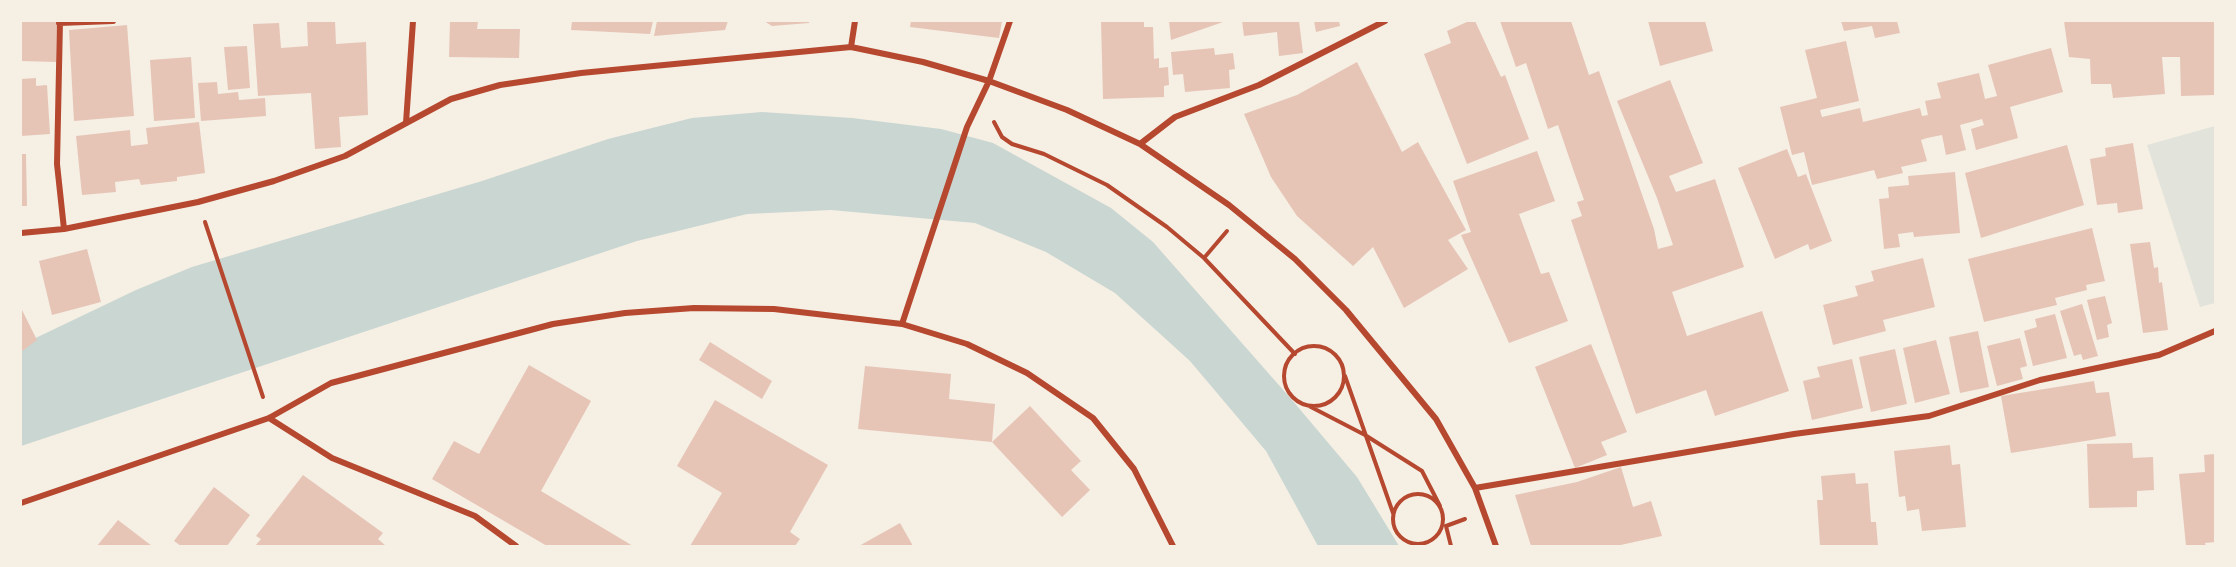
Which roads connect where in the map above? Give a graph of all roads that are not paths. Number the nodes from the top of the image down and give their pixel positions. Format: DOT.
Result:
graph roads {
  1 [pos="113,21"];
  2 [pos="413,21"];
  3 [pos="855,21"];
  4 [pos="1010,21"];
  5 [pos="1385,21"];
  6 [pos="59,22"];
  7 [pos="851,46"];
  8 [pos="989,81"];
  9 [pos="406,123"];
  10 [pos="1140,144"];
  11 [pos="64,229"];
  12 [pos="21,233"];
  13 [pos="902,324"];
  14 [pos="2215,331"];
  15 [pos="269,418"];
  16 [pos="1475,489"];
  17 [pos="21,503"];
  18 [pos="516,546"];
  19 [pos="1173,546"];
  20 [pos="1496,546"];
  1 -- 6 [label="street"];
  2 -- 9 [label="street"];
  3 -- 7 [label="street"];
  4 -- 8 [label="street"];
  5 -- 10 [label="street"];
  6 -- 11 [label="street"];
  7 -- 8 [label="street"];
  7 -- 9 [label="street"];
  8 -- 10 [label="street"];
  8 -- 13 [label="street"];
  9 -- 11 [label="street"];
  10 -- 16 [label="street"];
  11 -- 12 [label="street"];
  13 -- 15 [label="street"];
  13 -- 19 [label="street"];
  14 -- 16 [label="street"];
  15 -- 17 [label="street"];
  15 -- 18 [label="street"];
  16 -- 20 [label="street"];
}
